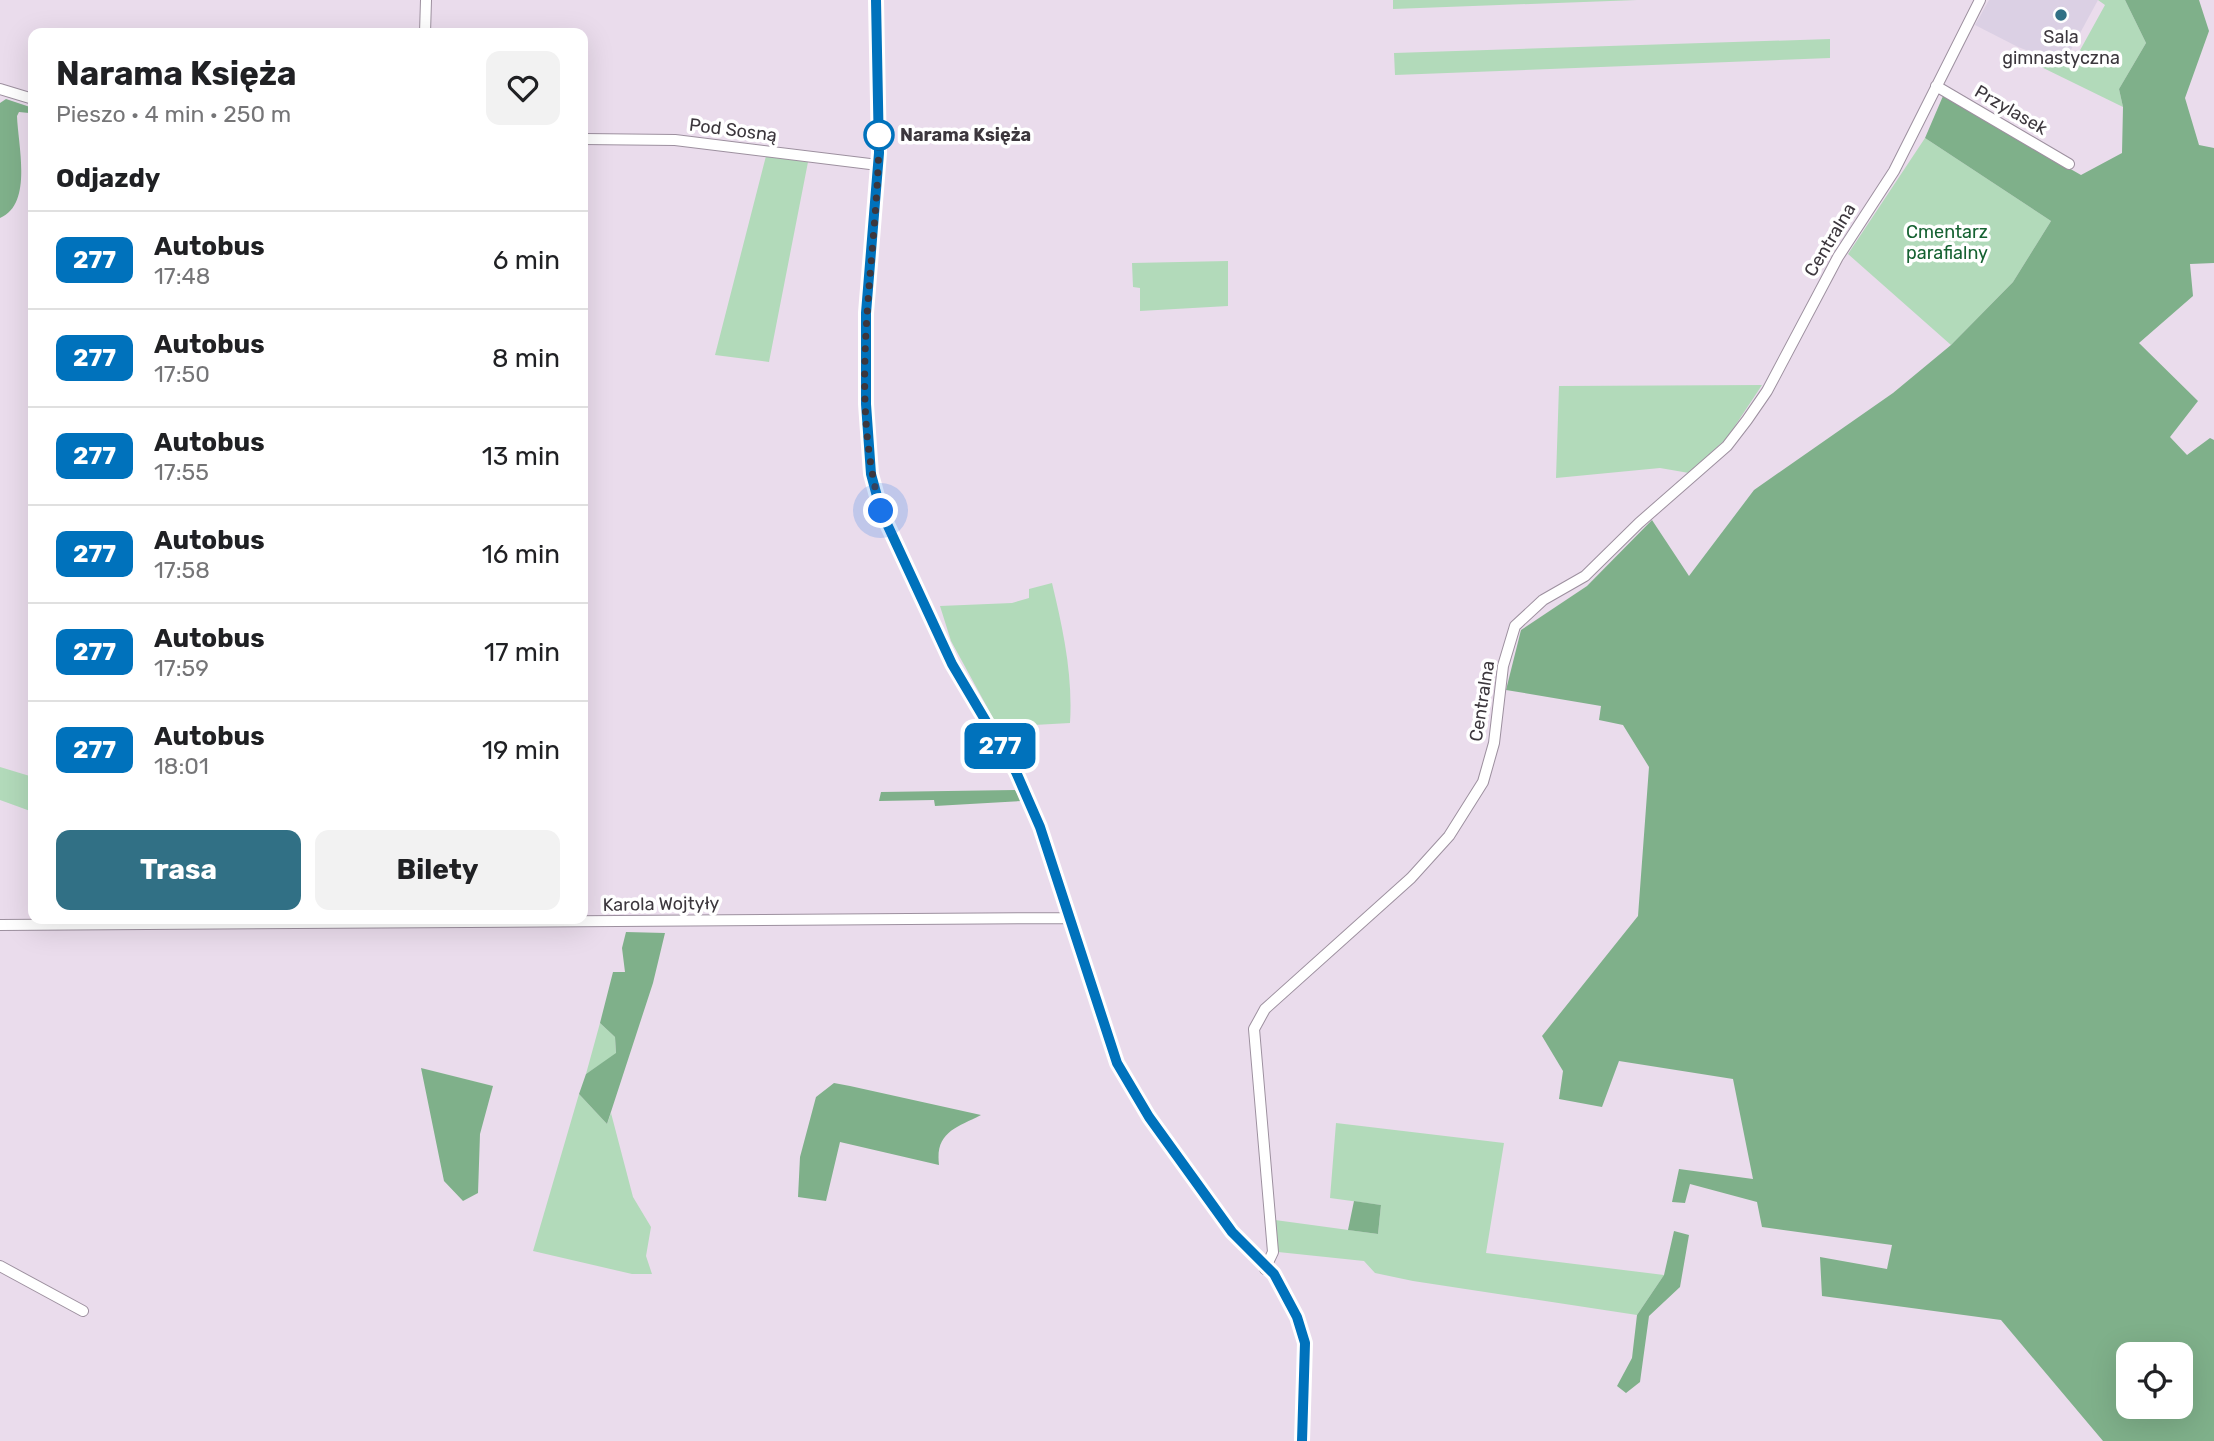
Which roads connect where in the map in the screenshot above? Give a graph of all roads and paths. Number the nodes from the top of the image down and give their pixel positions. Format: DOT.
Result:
graph roads {
  1 [pos="426,0"];
  2 [pos="876,0"];
  3 [pos="1980,0"];
  4 [pos="425,28"];
  5 [pos="1936,86"];
  6 [pos="0,89"];
  7 [pos="28,97"];
  8 [pos="588,139"];
  9 [pos="2069,164"];
  10 [pos="878,166"];
  11 [pos="1070,918"];
  12 [pos="588,921"];
  13 [pos="153,924"];
  14 [pos="0,925"];
  15 [pos="0,1266"];
  16 [pos="1265,1269"];
  17 [pos="83,1311"];
  18 [pos="1303,1441"];
  1 -- 4 [label="street"];
  2 -- 10 [label="street"];
  3 -- 5 [label="street, Centralna"];
  5 -- 9 [label="street, Przylasek"];
  5 -- 16 [label="street, Centralna"];
  6 -- 7 [label="street"];
  8 -- 10 [label="street, Pod Sosną"];
  10 -- 11 [label="street"];
  11 -- 12 [label="street, Karola Wojtyły"];
  11 -- 16 [label="street"];
  13 -- 14 [label="street, Karola Wojtyły"];
  15 -- 17 [label="street"];
  16 -- 18 [label="street"];
}
